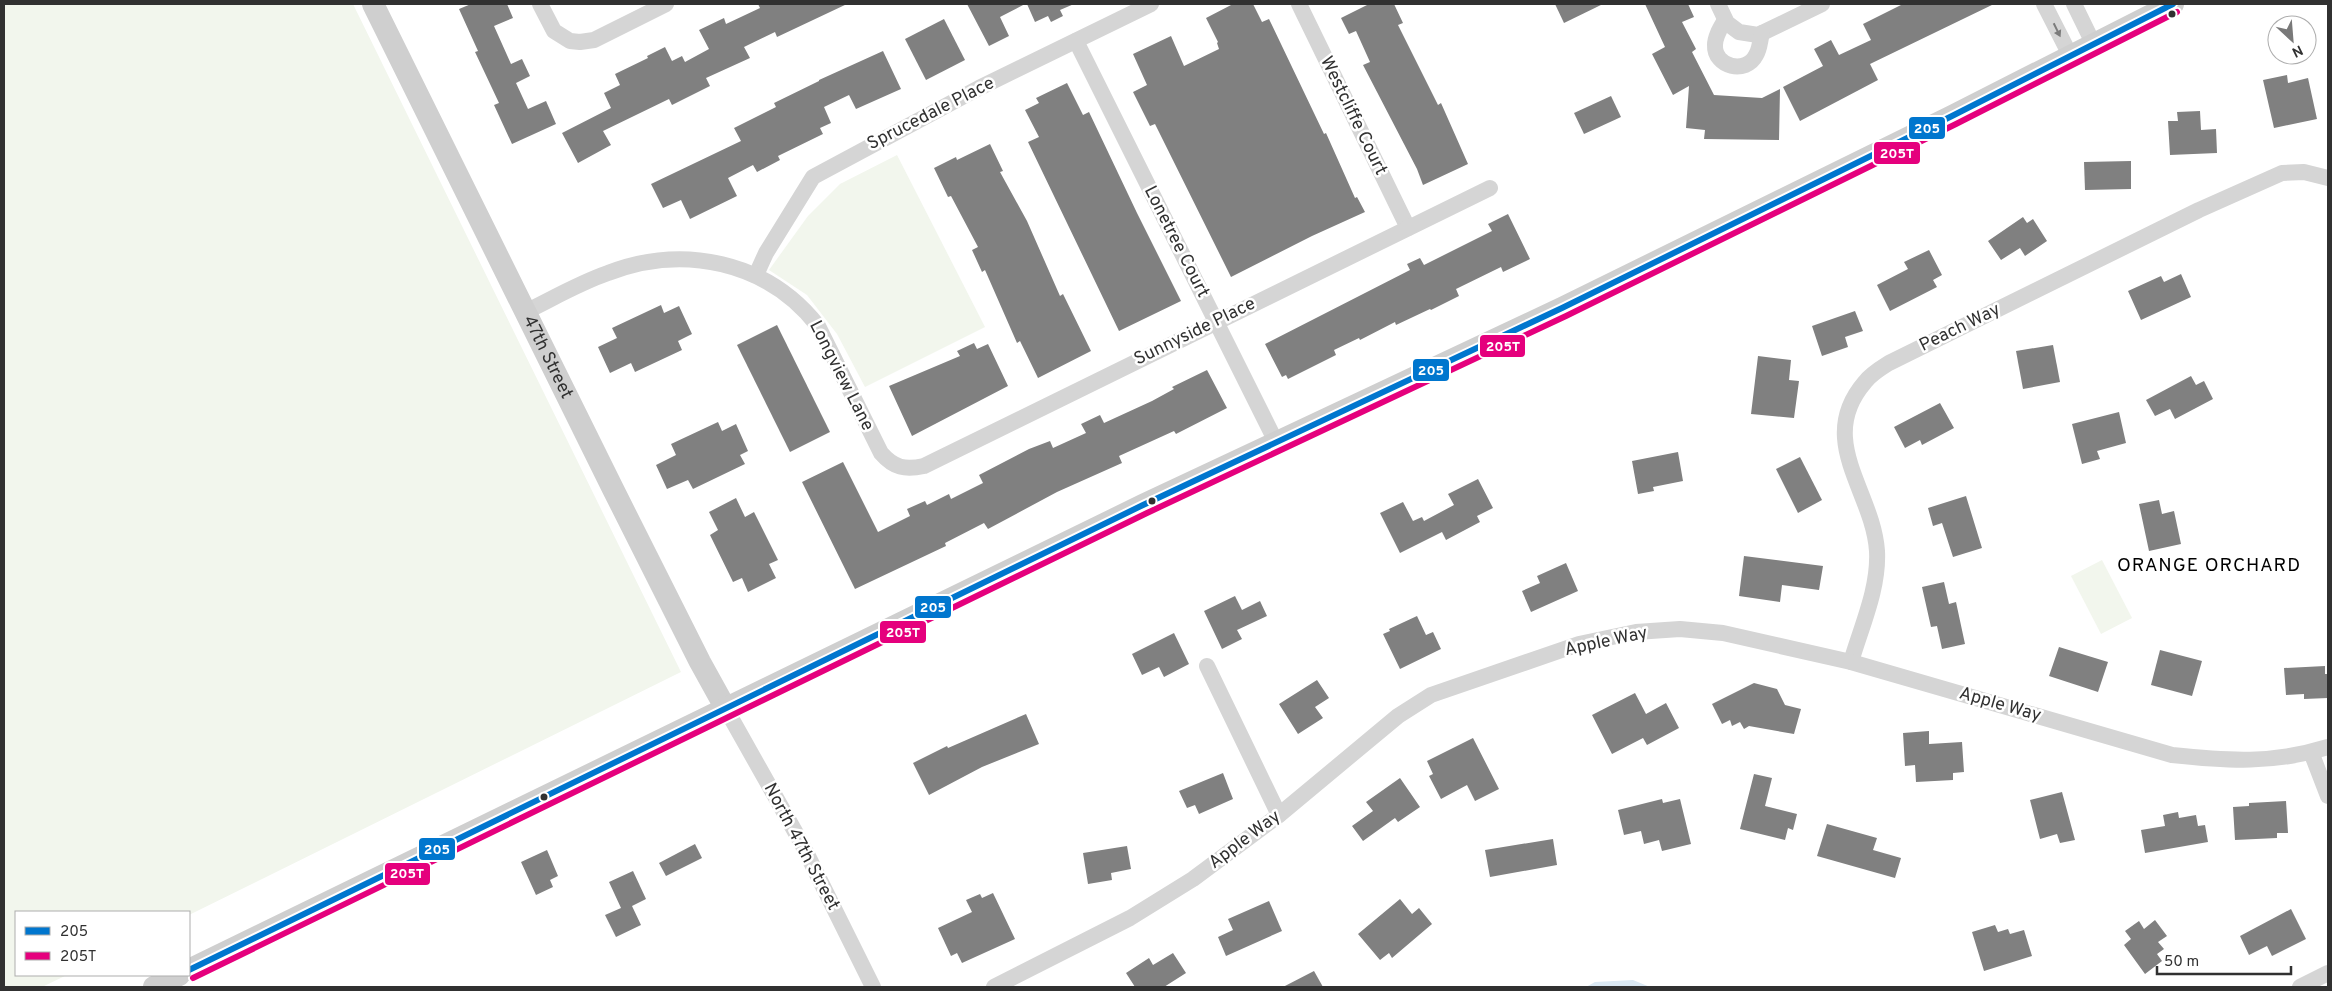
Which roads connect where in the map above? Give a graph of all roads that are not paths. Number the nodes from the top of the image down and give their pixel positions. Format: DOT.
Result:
graph roads {
  1 [pos="373,4"];
  2 [pos="540,4"];
  3 [pos="666,4"];
  4 [pos="1151,4"];
  5 [pos="1299,4"];
  6 [pos="1718,4"];
  7 [pos="1822,4"];
  8 [pos="2044,4"];
  9 [pos="2074,4"];
  10 [pos="2173,4"];
  11 [pos="1725,20"];
  12 [pos="1760,34"];
  13 [pos="1076,41"];
  14 [pos="2093,43"];
  15 [pos="2070,55"];
  16 [pos="2328,178"];
  17 [pos="1490,188"];
  18 [pos="1408,228"];
  19 [pos="756,275"];
  20 [pos="525,312"];
  21 [pos="1216,321"];
  22 [pos="1276,442"];
  23 [pos="898,468"];
  24 [pos="1851,662"];
  25 [pos="1208,666"];
  26 [pos="726,709"];
  27 [pos="2328,746"];
  28 [pos="2311,752"];
  29 [pos="2328,796"];
  30 [pos="1279,815"];
  31 [pos="190,970"];
  32 [pos="2328,973"];
  33 [pos="177,976"];
  34 [pos="154,987"];
  35 [pos="873,987"];
  36 [pos="994,987"];
  37 [pos="2300,987"];
  1 -- 20 [label="street, 47th Street"];
  2 -- 3 [label="street"];
  4 -- 13 [label="street, Sprucedale Place"];
  5 -- 18 [label="street, Westcliffe Court"];
  6 -- 11 [label="street"];
  7 -- 12 [label="street"];
  8 -- 15 [label="street, one-way"];
  9 -- 14 [label="street"];
  10 -- 14 [label="street"];
  11 -- 12 [label="street"];
  11 -- 12 [label="street"];
  13 -- 19 [label="street, Sprucedale Place"];
  13 -- 21 [label="street, Lonetree Court"];
  14 -- 15 [label="street"];
  15 -- 22 [label="street"];
  16 -- 24 [label="street, Peach Way"];
  17 -- 18 [label="street, Sunnyside Place"];
  18 -- 21 [label="street, Sunnyside Place"];
  19 -- 20 [label="street, Longview Lane"];
  19 -- 23 [label="street, Longview Lane"];
  20 -- 26 [label="street, 47th Street"];
  21 -- 22 [label="street, Lonetree Court"];
  21 -- 23 [label="street, Sunnyside Place"];
  22 -- 26 [label="street"];
  24 -- 28 [label="street, Apple Way"];
  24 -- 30 [label="street, Apple Way"];
  25 -- 30 [label="street"];
  26 -- 31 [label="street"];
  26 -- 35 [label="street, North 47th Street"];
  27 -- 28 [label="street, Apple Way"];
  28 -- 29 [label="street"];
  30 -- 36 [label="street, Apple Way"];
  32 -- 37 [label="street"];
  33 -- 34 [label="street"];
}
